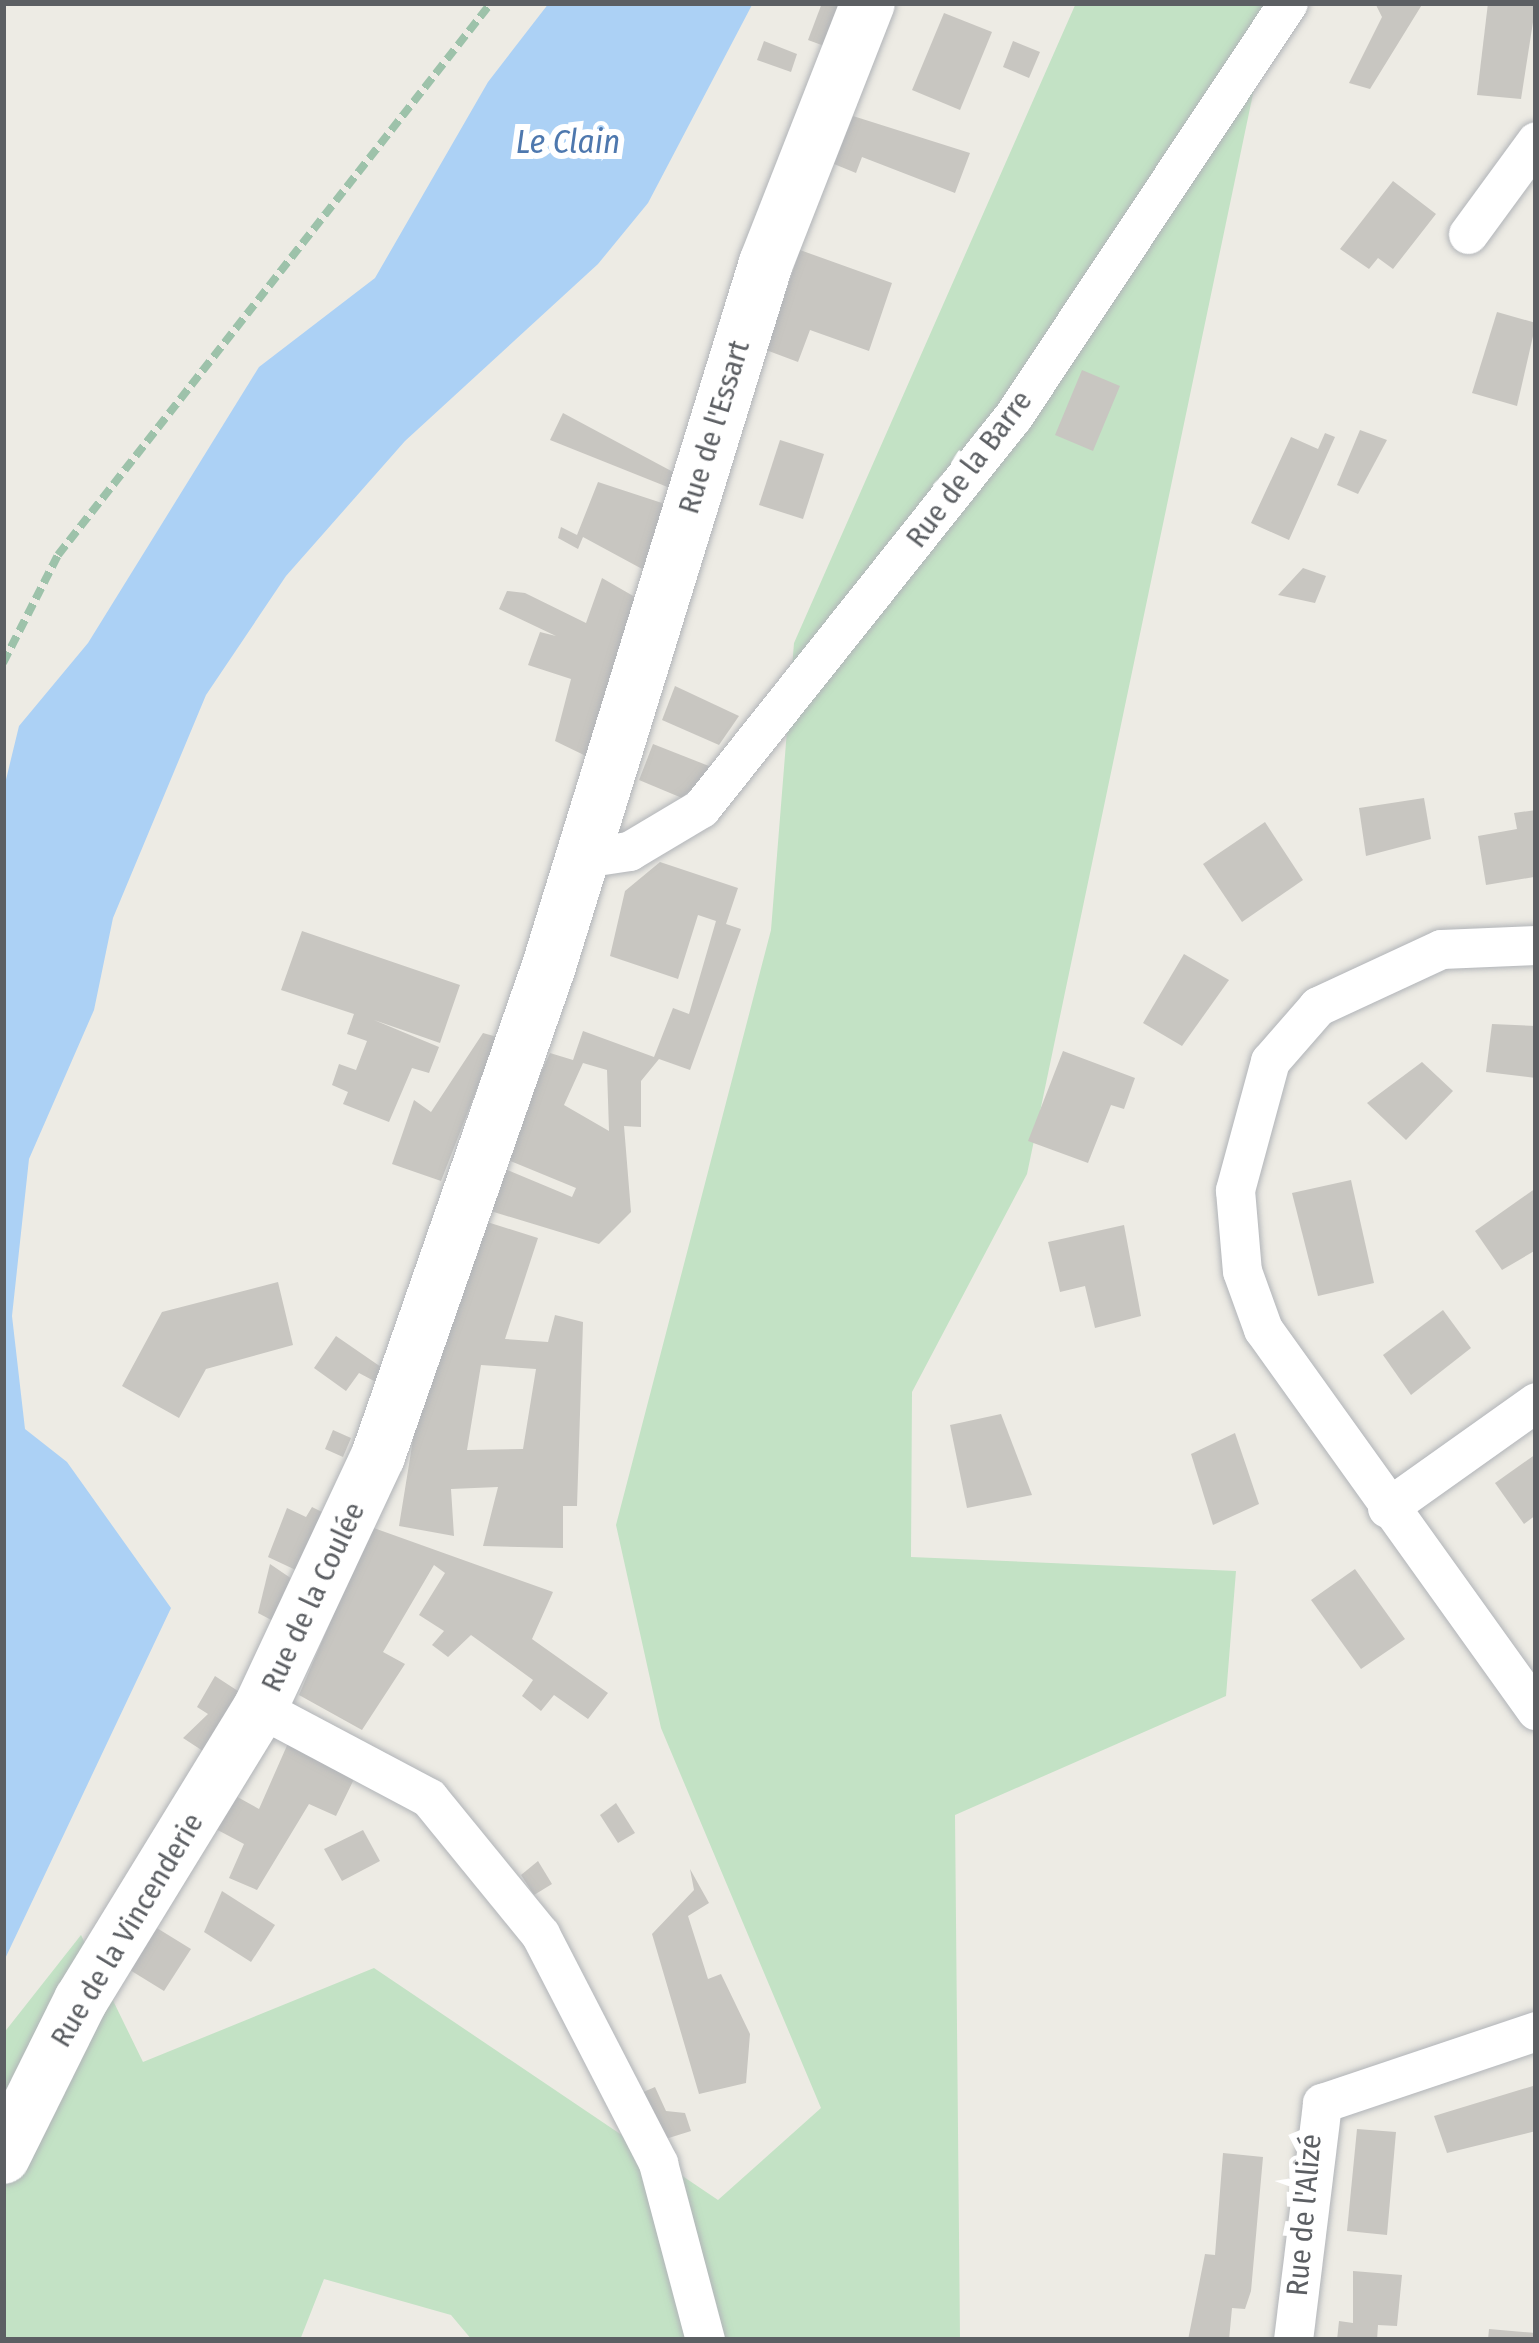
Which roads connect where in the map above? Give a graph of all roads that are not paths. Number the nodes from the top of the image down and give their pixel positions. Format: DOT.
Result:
graph roads {
  1 [pos="868,3"];
  2 [pos="1288,3"];
  3 [pos="1536,141"];
  4 [pos="1468,234"];
  5 [pos="583,859"];
  6 [pos="1536,945"];
  7 [pos="1536,1402"];
  8 [pos="1388,1508"];
  9 [pos="260,1708"];
  10 [pos="1536,1710"];
  11 [pos="1536,2031"];
  12 [pos="3,2157"];
  13 [pos="705,2340"];
  14 [pos="1293,2340"];
  1 -- 5 [label="main road, Rue de l'Essart"];
  2 -- 5 [label="street, Rue de la Barre"];
  3 -- 4 [label="street"];
  5 -- 9 [label="main road, Rue de la Coulée"];
  6 -- 8 [label="street"];
  7 -- 8 [label="street"];
  8 -- 10 [label="street"];
  9 -- 12 [label="main road, Rue de la Vincenderie"];
  9 -- 13 [label="street, Rue de la Coulée"];
  11 -- 14 [label="street, Rue de l'Alizé"];
}
